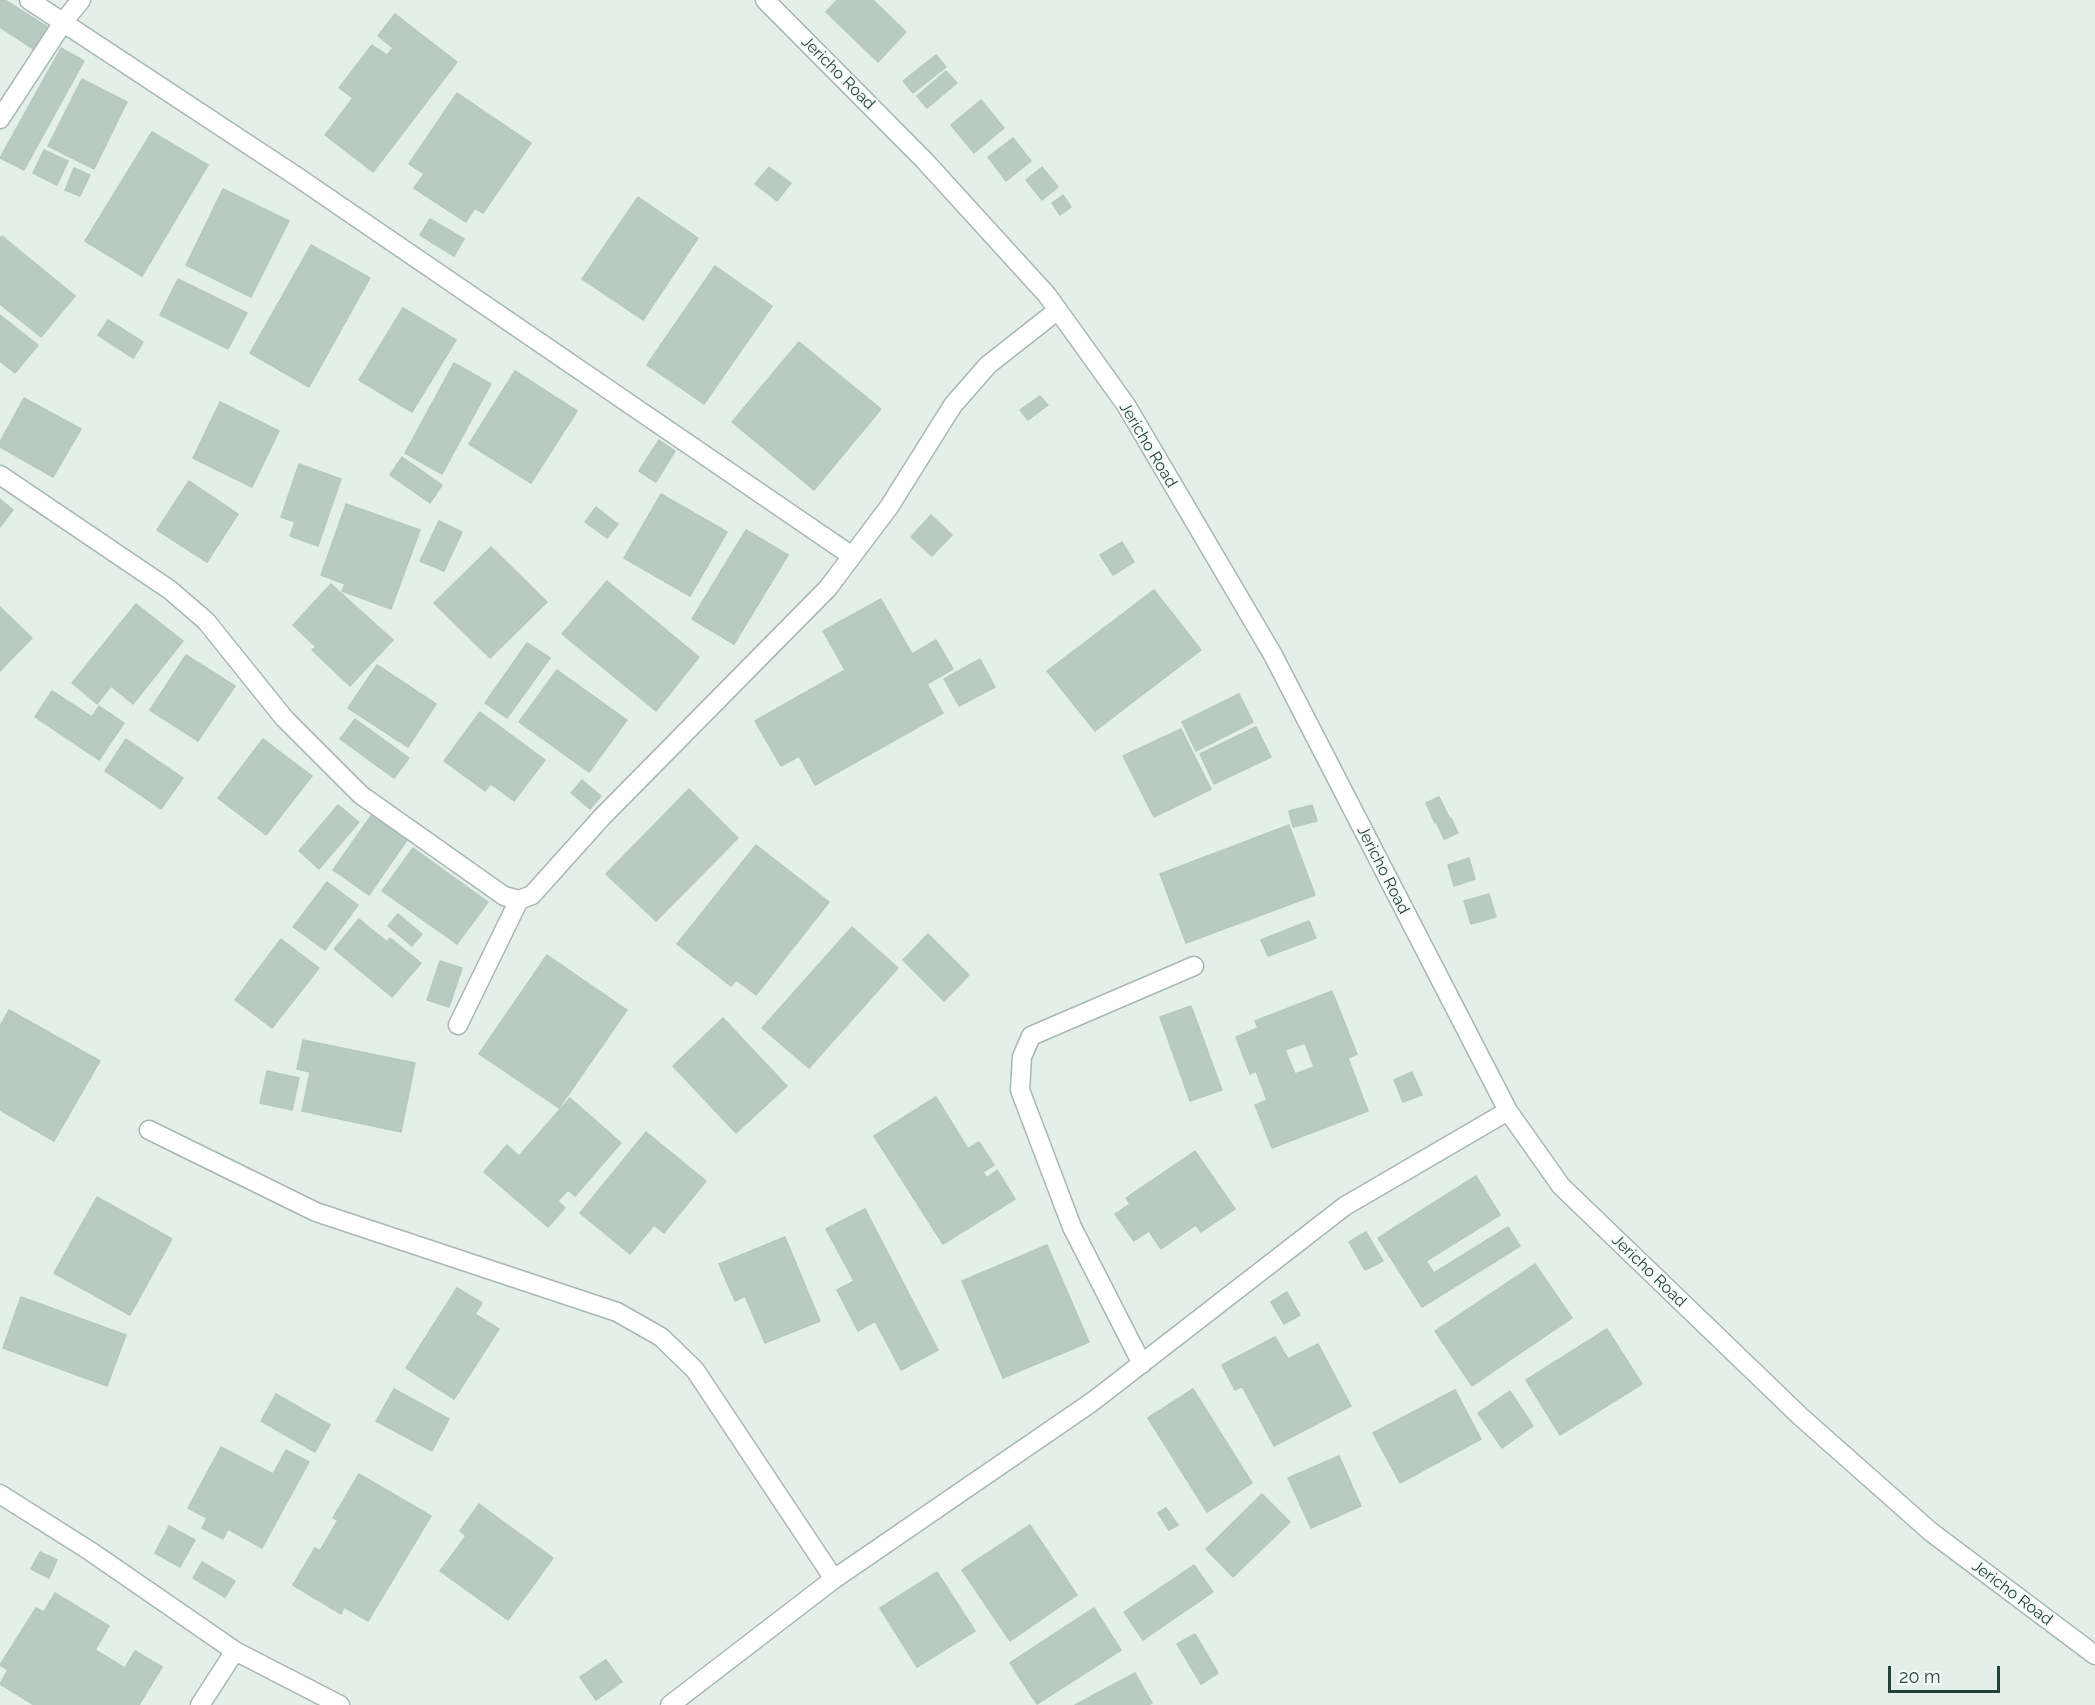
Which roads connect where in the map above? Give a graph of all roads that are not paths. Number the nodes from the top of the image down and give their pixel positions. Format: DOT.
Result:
graph roads {
  1 [pos="29,0"];
  2 [pos="81,0"];
  3 [pos="765,0"];
  4 [pos="64,21"];
  5 [pos="0,120"];
  6 [pos="1058,310"];
  7 [pos="0,475"];
  8 [pos="852,556"];
  9 [pos="519,900"];
  10 [pos="1194,966"];
  11 [pos="458,1025"];
  12 [pos="1508,1111"];
  13 [pos="149,1130"];
  14 [pos="1142,1364"];
  15 [pos="0,1494"];
  16 [pos="834,1579"];
  17 [pos="235,1651"];
  18 [pos="2095,1655"];
  19 [pos="200,1705"];
  20 [pos="340,1705"];
  21 [pos="670,1705"];
  1 -- 4 [label="street"];
  2 -- 4 [label="street"];
  3 -- 6 [label="street, Jericho Road"];
  4 -- 5 [label="street"];
  4 -- 8 [label="street"];
  6 -- 8 [label="street"];
  6 -- 12 [label="street, Jericho Road"];
  7 -- 9 [label="street"];
  8 -- 9 [label="street"];
  9 -- 11 [label="street"];
  10 -- 14 [label="street"];
  12 -- 14 [label="street"];
  12 -- 18 [label="street, Jericho Road"];
  13 -- 16 [label="street"];
  14 -- 16 [label="street"];
  15 -- 17 [label="street"];
  16 -- 21 [label="street"];
  17 -- 19 [label="street"];
  17 -- 20 [label="street"];
}
